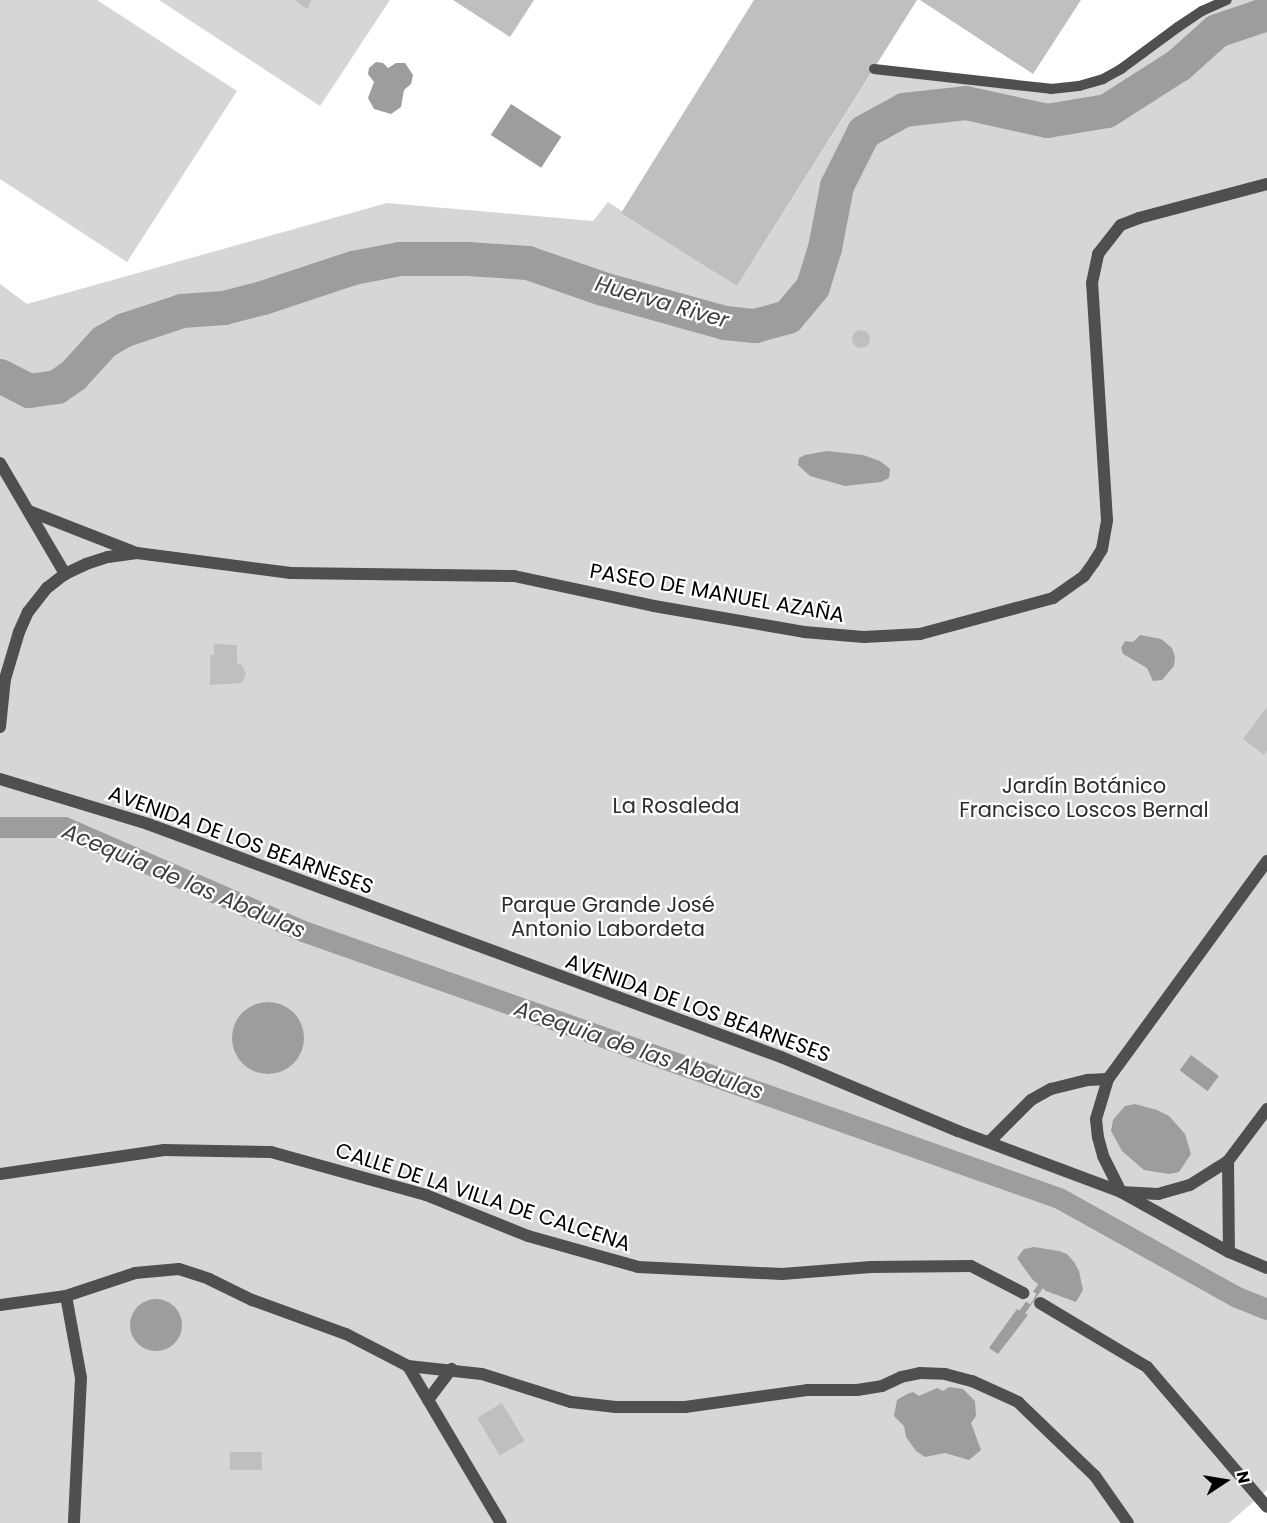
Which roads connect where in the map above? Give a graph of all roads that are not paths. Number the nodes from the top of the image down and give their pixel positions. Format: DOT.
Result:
graph roads {
  1 [pos="1227,0"];
  2 [pos="874,69"];
  3 [pos="1267,184"];
  4 [pos="0,463"];
  5 [pos="29,511"];
  6 [pos="137,554"];
  7 [pos="65,574"];
  8 [pos="0,727"];
  9 [pos="0,779"];
  10 [pos="1267,861"];
  11 [pos="1108,1079"];
  12 [pos="1267,1109"];
  13 [pos="990,1142"];
  14 [pos="1228,1161"];
  15 [pos="0,1174"];
  16 [pos="1121,1192"];
  17 [pos="1229,1252"];
  18 [pos="1267,1268"];
  19 [pos="1023,1293"];
  20 [pos="66,1296"];
  21 [pos="1040,1303"];
  22 [pos="0,1305"];
  23 [pos="408,1366"];
  24 [pos="451,1369"];
  25 [pos="428,1400"];
  26 [pos="1267,1507"];
  27 [pos="74,1523"];
  28 [pos="501,1523"];
  29 [pos="1128,1523"];
  1 -- 2 [label="lane"];
  3 -- 6 [label="street, PASEO DE MANUEL AZAÑA"];
  4 -- 5 [label="street"];
  5 -- 6 [label="street"];
  5 -- 7 [label="street"];
  6 -- 7 [label="street, PASEO DE MANUEL AZAÑA"];
  7 -- 8 [label="street, PASEO DE MANUEL AZAÑA"];
  9 -- 13 [label="street, AVENIDA DE LOS BEARNESES"];
  10 -- 11 [label="street"];
  11 -- 13 [label="street"];
  11 -- 16 [label="street"];
  12 -- 14 [label="street"];
  13 -- 16 [label="street, AVENIDA DE LOS BEARNESES"];
  14 -- 16 [label="street"];
  14 -- 17 [label="street"];
  15 -- 19 [label="street, CALLE DE LA VILLA DE CALCENA"];
  16 -- 17 [label="street, AVENIDA DE LOS BEARNESES"];
  17 -- 18 [label="street, AVENIDA DE LOS BEARNESES"];
  20 -- 22 [label="street"];
  20 -- 23 [label="street"];
  20 -- 27 [label="street"];
  21 -- 26 [label="street"];
  23 -- 24 [label="street"];
  23 -- 25 [label="street"];
  24 -- 25 [label="street"];
  24 -- 29 [label="street"];
  25 -- 28 [label="street"];
}
